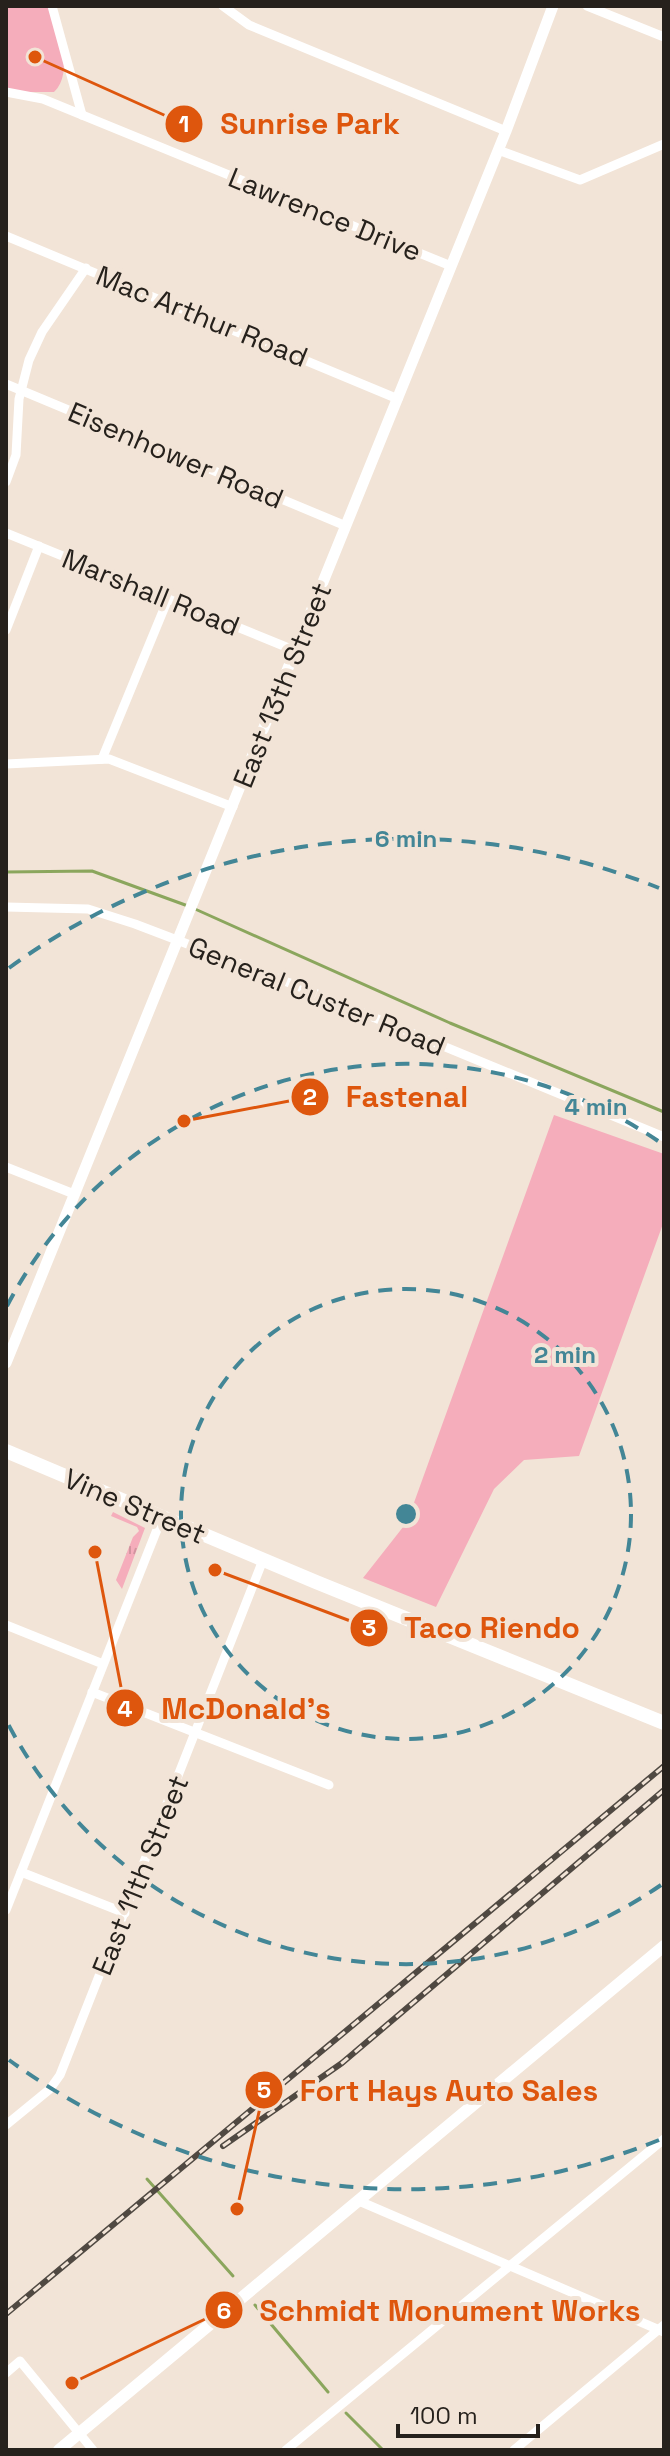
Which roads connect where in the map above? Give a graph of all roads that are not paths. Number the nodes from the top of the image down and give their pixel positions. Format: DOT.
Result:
graph roads {
  1 [pos="52,6"];
  2 [pos="223,6"];
  3 [pos="553,6"];
  4 [pos="587,6"];
  5 [pos="664,37"];
  6 [pos="6,92"];
  7 [pos="82,115"];
  8 [pos="506,131"];
  9 [pos="664,144"];
  10 [pos="498,150"];
  11 [pos="6,236"];
  12 [pos="451,266"];
  13 [pos="86,268"];
  14 [pos="6,384"];
  15 [pos="20,390"];
  16 [pos="398,399"];
  17 [pos="6,482"];
  18 [pos="346,526"];
  19 [pos="6,533"];
  20 [pos="39,546"];
  21 [pos="168,599"];
  22 [pos="6,630"];
  23 [pos="296,651"];
  24 [pos="102,759"];
  25 [pos="6,764"];
  26 [pos="233,807"];
  27 [pos="6,907"];
  28 [pos="177,940"];
  29 [pos="664,1137"];
  30 [pos="6,1167"];
  31 [pos="74,1194"];
  32 [pos="6,1363"];
  33 [pos="6,1451"];
  34 [pos="162,1517"];
  35 [pos="263,1560"];
  36 [pos="6,1625"];
  37 [pos="103,1664"];
  38 [pos="92,1692"];
  39 [pos="664,1723"];
  40 [pos="196,1733"];
  41 [pos="329,1785"];
  42 [pos="21,1872"];
  43 [pos="6,1910"];
  44 [pos="125,1913"];
  45 [pos="664,1946"];
  46 [pos="6,2125"];
  47 [pos="664,2139"];
  48 [pos="359,2201"];
  49 [pos="508,2266"];
  50 [pos="662,2329"];
  51 [pos="6,2373"];
  52 [pos="79,2433"];
  53 [pos="59,2450"];
  54 [pos="93,2450"];
  55 [pos="286,2450"];
  56 [pos="514,2450"];
  1 -- 7 [label="street"];
  2 -- 8 [label="street"];
  3 -- 8 [label="street, East 13th Street"];
  4 -- 5 [label="street"];
  6 -- 7 [label="street, Lawrence Drive"];
  7 -- 12 [label="street, Lawrence Drive"];
  8 -- 10 [label="street, East 13th Street"];
  9 -- 10 [label="street"];
  10 -- 12 [label="street, East 13th Street"];
  11 -- 13 [label="street, Mac Arthur Road"];
  12 -- 16 [label="street, East 13th Street"];
  13 -- 15 [label="street"];
  13 -- 16 [label="street, Mac Arthur Road"];
  14 -- 15 [label="street, Eisenhower Road"];
  15 -- 17 [label="street"];
  15 -- 18 [label="street, Eisenhower Road"];
  16 -- 18 [label="street, East 13th Street"];
  18 -- 23 [label="street, East 13th Street"];
  19 -- 20 [label="street, Marshall Road"];
  20 -- 21 [label="street, Marshall Road"];
  20 -- 22 [label="street"];
  21 -- 23 [label="street, Marshall Road"];
  21 -- 24 [label="street"];
  23 -- 26 [label="street, East 13th Street"];
  24 -- 25 [label="street"];
  24 -- 26 [label="street"];
  26 -- 28 [label="street, East 13th Street"];
  27 -- 28 [label="street, General Custer Road"];
  28 -- 29 [label="street, General Custer Road"];
  28 -- 31 [label="street, East 13th Street"];
  30 -- 31 [label="street"];
  31 -- 32 [label="street, East 13th Street"];
  33 -- 34 [label="main road, Vine Street"];
  34 -- 35 [label="main road, Vine Street"];
  34 -- 37 [label="street"];
  35 -- 39 [label="main road, Vine Street"];
  35 -- 40 [label="street, East 11th Street"];
  36 -- 37 [label="street"];
  37 -- 38 [label="street"];
  38 -- 40 [label="street"];
  38 -- 42 [label="street"];
  40 -- 41 [label="street"];
  40 -- 44 [label="street, East 11th Street"];
  42 -- 43 [label="street"];
  42 -- 44 [label="street"];
  44 -- 46 [label="street, East 11th Street"];
  45 -- 48 [label="main road"];
  47 -- 49 [label="street"];
  48 -- 49 [label="street"];
  48 -- 52 [label="main road"];
  49 -- 50 [label="street"];
  49 -- 55 [label="street"];
  50 -- 56 [label="street"];
  51 -- 52 [label="street"];
  52 -- 53 [label="main road"];
  52 -- 54 [label="street"];
}
